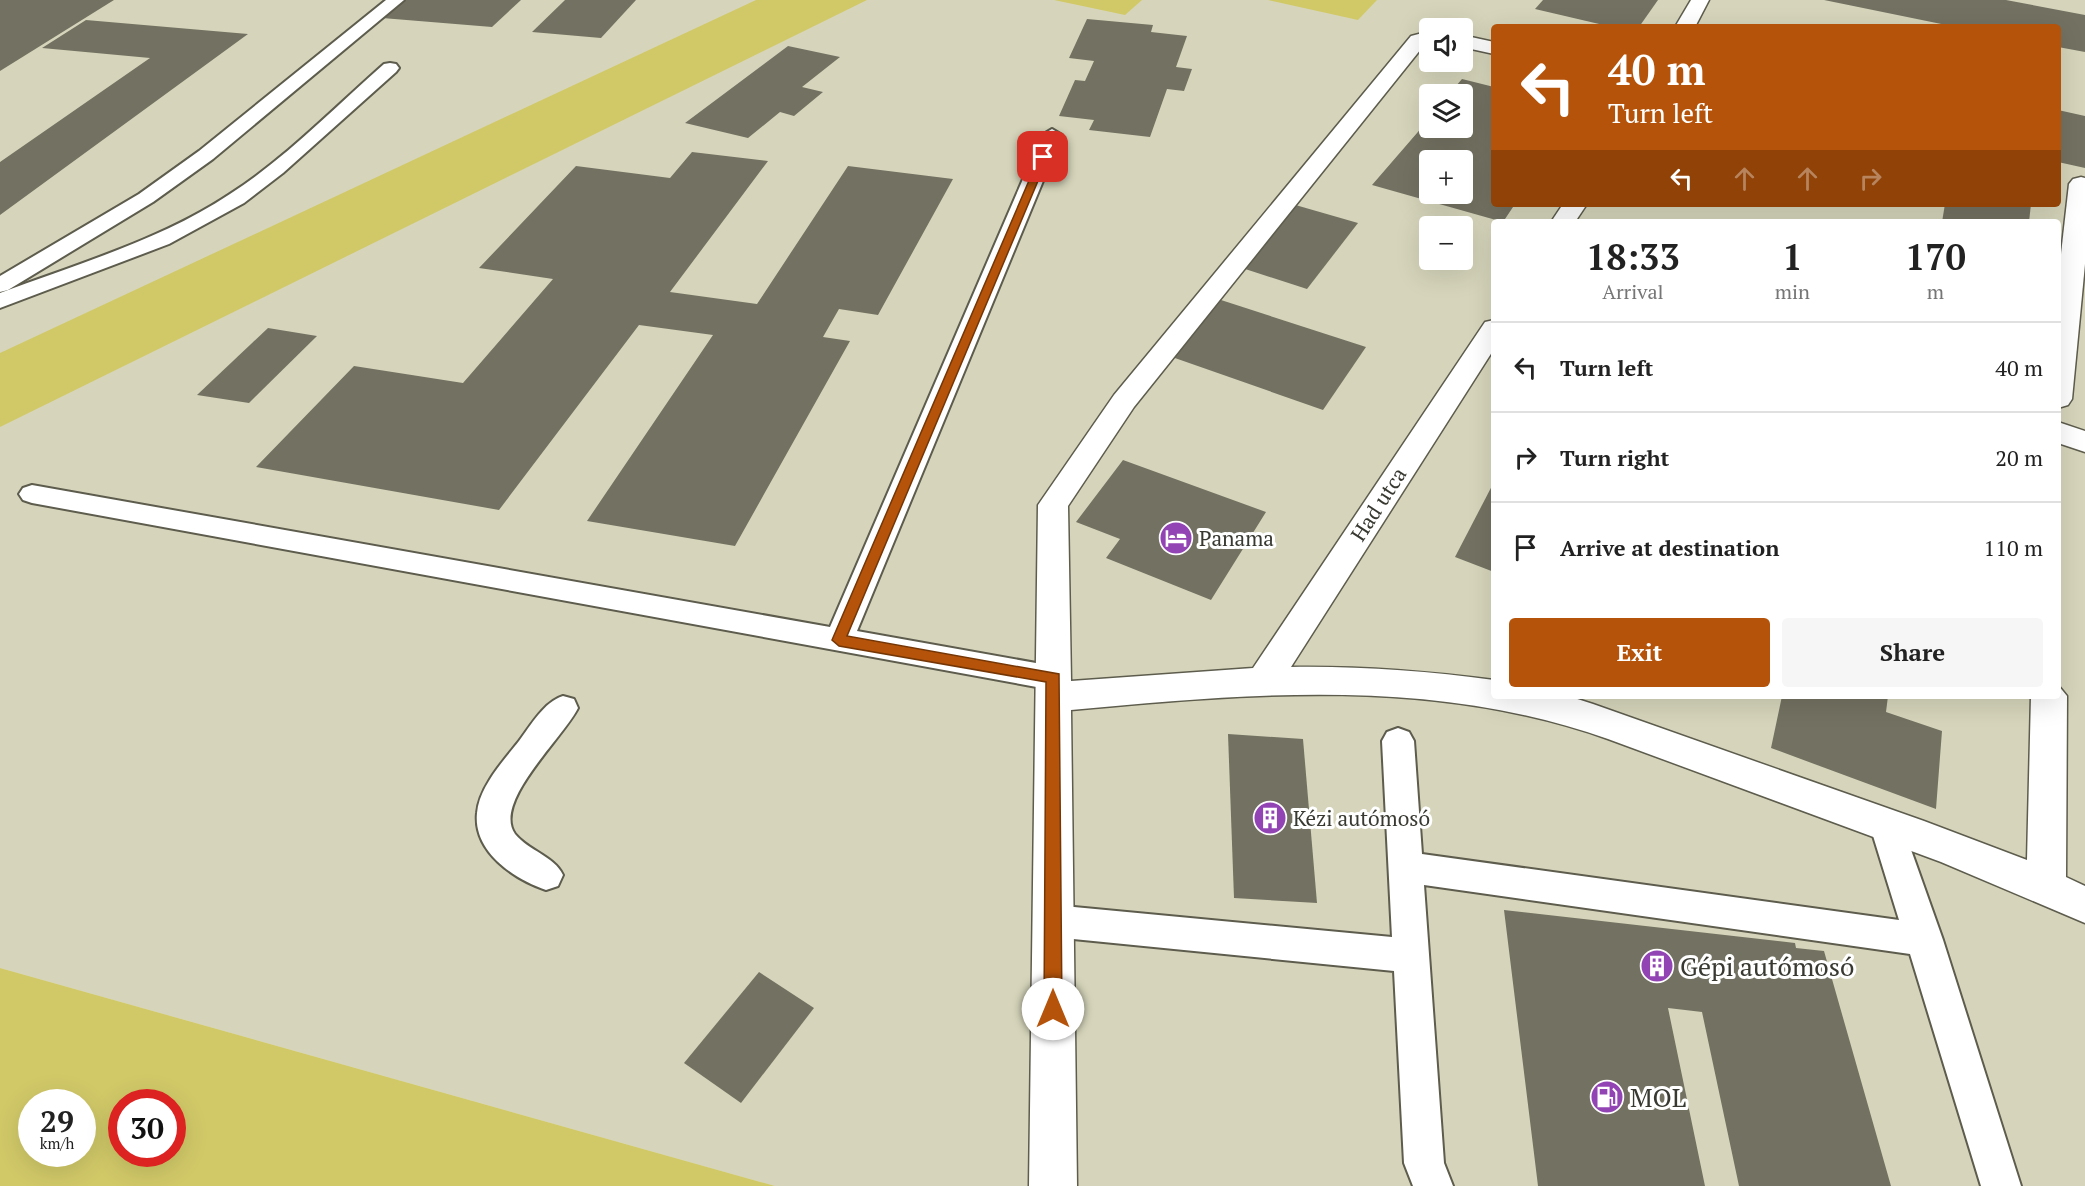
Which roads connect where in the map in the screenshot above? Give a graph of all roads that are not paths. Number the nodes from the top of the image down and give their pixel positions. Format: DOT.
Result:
graph roads {
  1 [pos="396,0"];
  2 [pos="1700,0"];
  3 [pos="1687,24"];
  4 [pos="1419,40"];
  5 [pos="1473,43"];
  6 [pos="1491,47"];
  7 [pos="390,68"];
  8 [pos="1052,135"];
  9 [pos="2075,183"];
  10 [pos="0,285"];
  11 [pos="0,301"];
  12 [pos="1491,333"];
  13 [pos="2061,361"];
  14 [pos="2061,433"];
  15 [pos="2085,442"];
  16 [pos="32,495"];
  17 [pos="839,640"];
  18 [pos="1263,681"];
  19 [pos="1053,687"];
  20 [pos="1491,694"];
  21 [pos="1519,699"];
  22 [pos="2049,699"];
  23 [pos="563,708"];
  24 [pos="1398,741"];
  25 [pos="1887,826"];
  26 [pos="1406,867"];
  27 [pos="546,875"];
  28 [pos="2046,886"];
  29 [pos="2085,905"];
  30 [pos="1053,921"];
  31 [pos="1925,940"];
  32 [pos="1410,957"];
  33 [pos="1053,1186"];
  34 [pos="1434,1186"];
  35 [pos="2001,1186"];
  1 -- 10 [label="lane"];
  2 -- 3 [label="street"];
  4 -- 19 [label="street"];
  5 -- 6 [label="street"];
  7 -- 11 [label="lane"];
  8 -- 17 [label="lane"];
  9 -- 13 [label="street"];
  12 -- 18 [label="street, Had utca"];
  14 -- 15 [label="street"];
  16 -- 17 [label="lane"];
  17 -- 19 [label="lane"];
  18 -- 19 [label="street"];
  18 -- 20 [label="street"];
  19 -- 30 [label="street"];
  21 -- 25 [label="street"];
  22 -- 28 [label="street"];
  23 -- 27 [label="lane"];
  24 -- 26 [label="lane"];
  25 -- 28 [label="street"];
  25 -- 31 [label="lane"];
  26 -- 31 [label="lane"];
  26 -- 32 [label="lane"];
  28 -- 29 [label="street"];
  30 -- 32 [label="lane"];
  30 -- 33 [label="street"];
  31 -- 35 [label="lane"];
  32 -- 34 [label="lane"];
}
